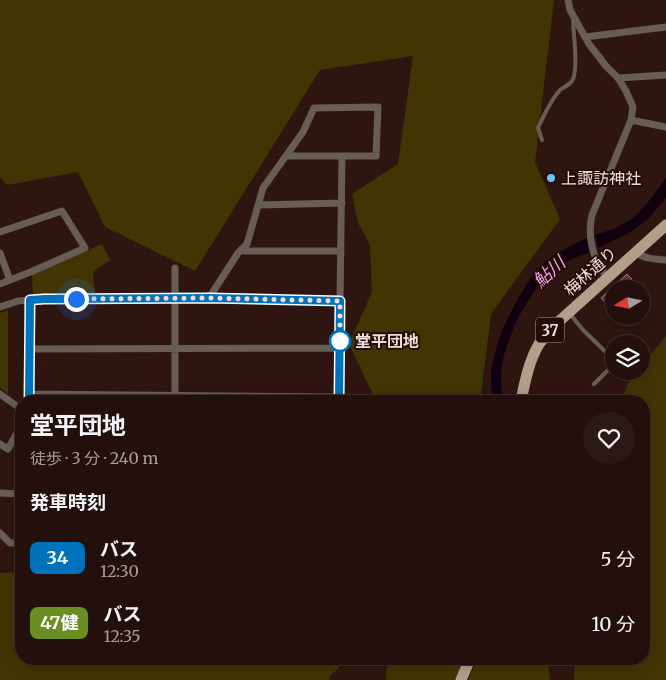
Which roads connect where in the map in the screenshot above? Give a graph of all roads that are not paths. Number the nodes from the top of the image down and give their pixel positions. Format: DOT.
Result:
graph roads {
  1 [pos="568,0"];
  2 [pos="573,16"];
  3 [pos="666,27"];
  4 [pos="585,37"];
  5 [pos="666,75"];
  6 [pos="618,78"];
  7 [pos="631,120"];
  8 [pos="666,127"];
  9 [pos="542,140"];
  10 [pos="286,156"];
  11 [pos="342,156"];
  12 [pos="259,204"];
  13 [pos="342,204"];
  14 [pos="666,225"];
  15 [pos="0,232"];
  16 [pos="240,251"];
  17 [pos="341,251"];
  18 [pos="636,252"];
  19 [pos="0,253"];
  20 [pos="666,260"];
  21 [pos="175,268"];
  22 [pos="607,277"];
  23 [pos="10,280"];
  24 [pos="0,284"];
  25 [pos="175,298"];
  26 [pos="209,298"];
  27 [pos="30,300"];
  28 [pos="340,301"];
  29 [pos="0,308"];
  30 [pos="568,312"];
  31 [pos="340,348"];
  32 [pos="30,349"];
  33 [pos="175,349"];
  34 [pos="594,384"];
  35 [pos="0,394"];
  36 [pos="29,395"];
  37 [pos="175,395"];
  38 [pos="339,395"];
  39 [pos="523,395"];
  40 [pos="15,405"];
  41 [pos="15,437"];
  42 [pos="0,444"];
  43 [pos="0,493"];
  44 [pos="15,494"];
  45 [pos="0,533"];
  46 [pos="15,543"];
  1 -- 2 [label="street"];
  2 -- 4 [label="street"];
  2 -- 9 [label="lane"];
  3 -- 4 [label="street"];
  4 -- 6 [label="street"];
  5 -- 6 [label="street"];
  6 -- 7 [label="street"];
  7 -- 8 [label="street"];
  7 -- 22 [label="street"];
  10 -- 11 [label="street"];
  10 -- 11 [label="street"];
  10 -- 12 [label="street"];
  11 -- 13 [label="street"];
  12 -- 13 [label="street"];
  12 -- 16 [label="street"];
  13 -- 17 [label="street"];
  14 -- 18 [label="main road, 梅林通り / 37"];
  15 -- 23 [label="street"];
  16 -- 17 [label="street"];
  16 -- 26 [label="street"];
  17 -- 28 [label="street"];
  18 -- 20 [label="street"];
  18 -- 22 [label="main road, 梅林通り / 37"];
  19 -- 23 [label="street"];
  21 -- 25 [label="street"];
  22 -- 30 [label="main road, 梅林通り / 37"];
  23 -- 24 [label="street"];
  25 -- 26 [label="street"];
  25 -- 27 [label="street"];
  25 -- 33 [label="street"];
  26 -- 28 [label="street"];
  27 -- 29 [label="street"];
  27 -- 32 [label="street"];
  28 -- 31 [label="street"];
  30 -- 34 [label="lane"];
  30 -- 39 [label="main road, 梅林通り / 37"];
  31 -- 33 [label="street"];
  31 -- 38 [label="street"];
  32 -- 33 [label="street"];
  32 -- 36 [label="street"];
  33 -- 37 [label="street"];
  35 -- 40 [label="street"];
  41 -- 42 [label="street"];
  43 -- 44 [label="street"];
  45 -- 46 [label="street"];
}
